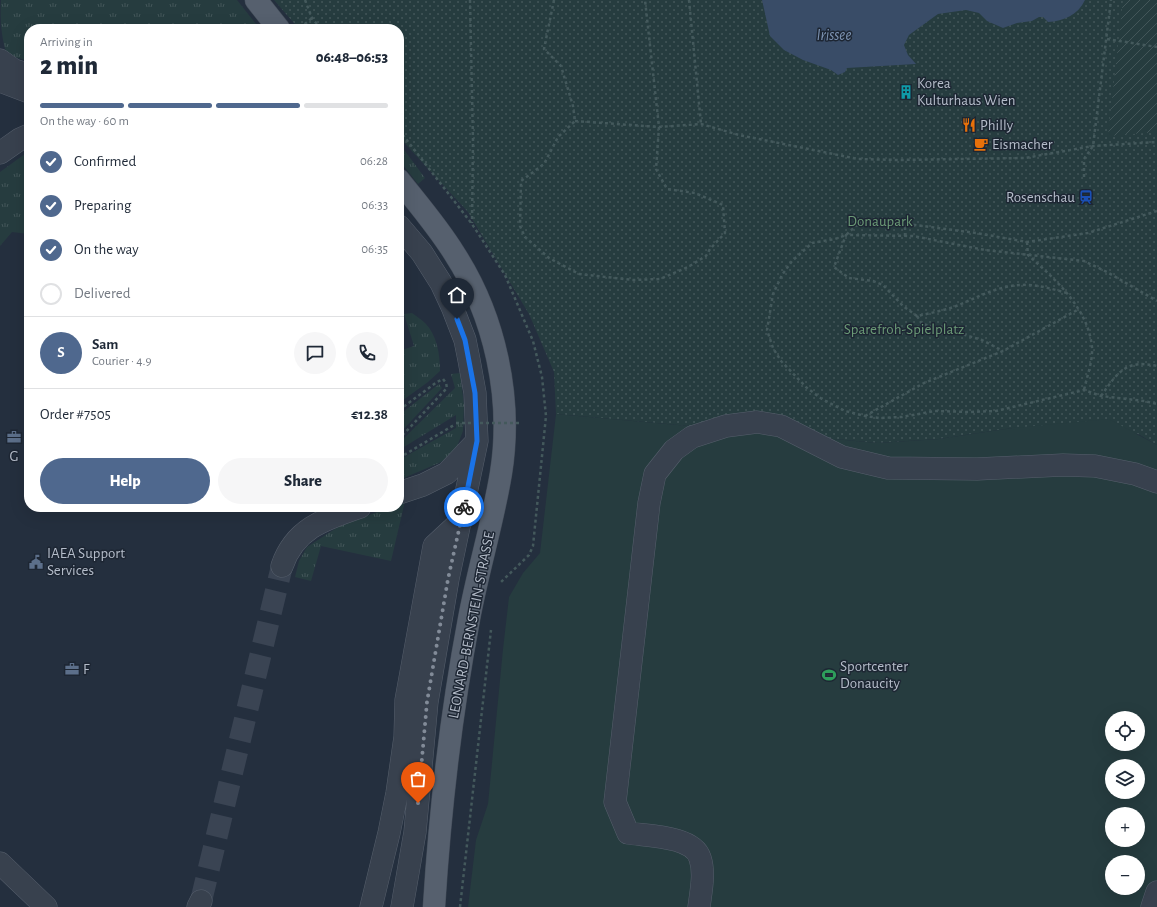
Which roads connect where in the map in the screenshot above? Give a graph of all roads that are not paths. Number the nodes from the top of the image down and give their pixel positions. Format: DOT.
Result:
graph roads {
  1 [pos="256,0"];
  2 [pos="275,24"];
  3 [pos="0,60"];
  4 [pos="24,73"];
  5 [pos="0,81"];
  6 [pos="24,90"];
  7 [pos="24,137"];
  8 [pos="0,153"];
  9 [pos="404,186"];
  10 [pos="404,232"];
  11 [pos="477,441"];
  12 [pos="1157,482"];
  13 [pos="404,491"];
  14 [pos="346,512"];
  15 [pos="461,521"];
  16 [pos="282,566"];
  17 [pos="0,863"];
  18 [pos="1157,892"];
  19 [pos="46,907"];
  20 [pos="371,907"];
  21 [pos="402,907"];
  22 [pos="434,907"];
  23 [pos="699,907"];
  24 [pos="1152,907"];
  1 -- 2 [label="main road"];
  3 -- 4 [label="lane"];
  5 -- 6 [label="lane"];
  7 -- 8 [label="lane"];
  9 -- 22 [label="main road, LEONARD-BERNSTEIN-STRASSE"];
  10 -- 11 [label="lane"];
  11 -- 13 [label="lane"];
  11 -- 15 [label="lane"];
  12 -- 23 [label="lane"];
  14 -- 16 [label="lane"];
  15 -- 20 [label="lane"];
  15 -- 21 [label="lane"];
  17 -- 19 [label="lane"];
  18 -- 24 [label="lane"];
}
